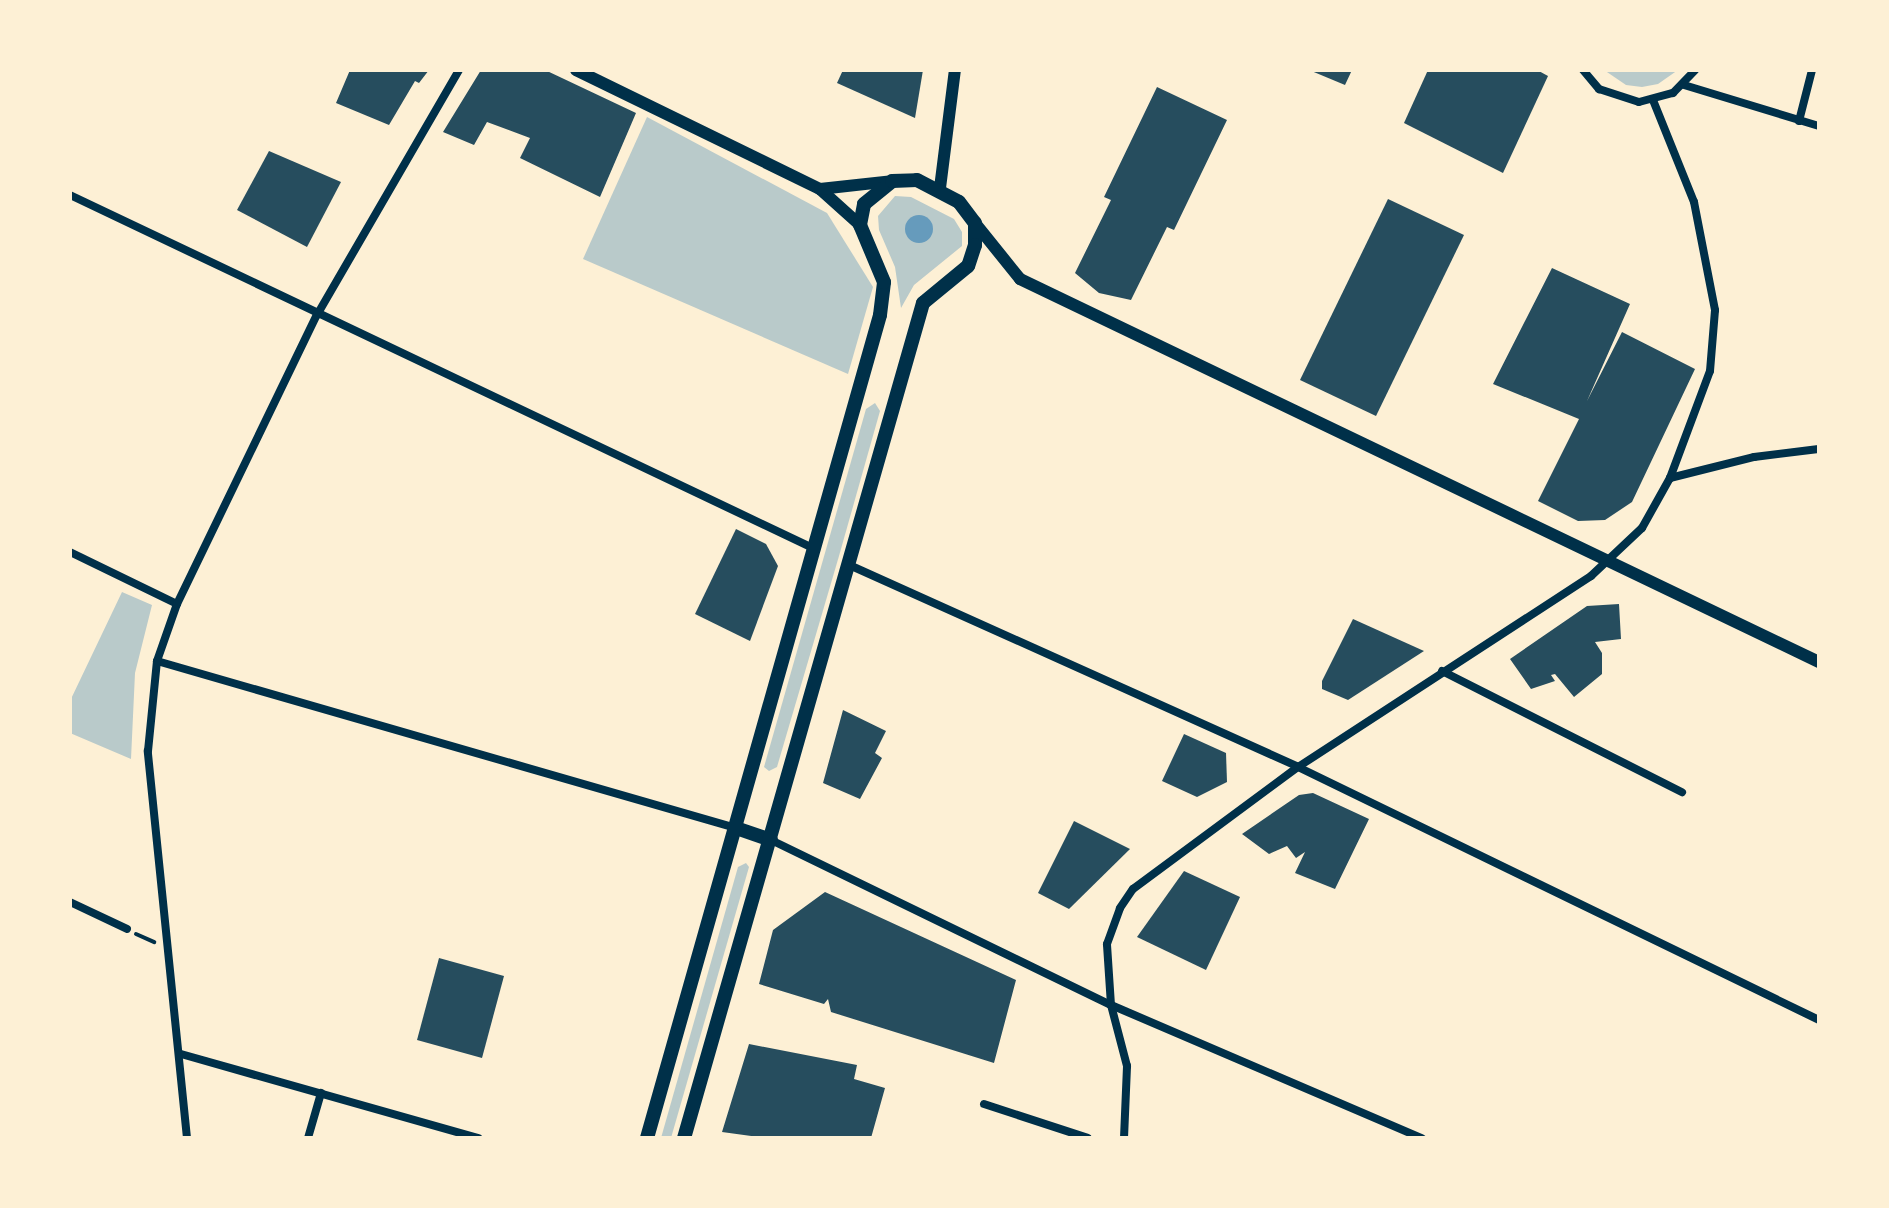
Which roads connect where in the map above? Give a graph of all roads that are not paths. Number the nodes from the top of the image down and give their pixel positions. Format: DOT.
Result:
graph roads {
  1 [pos="459,70"];
  2 [pos="576,70"];
  3 [pos="955,70"];
  4 [pos="1583,70"];
  5 [pos="1695,70"];
  6 [pos="1812,70"];
  7 [pos="1684,85"];
  8 [pos="1653,100"];
  9 [pos="1799,121"];
  10 [pos="1819,126"];
  11 [pos="892,181"];
  12 [pos="940,188"];
  13 [pos="820,189"];
  14 [pos="70,195"];
  15 [pos="975,223"];
  16 [pos="860,225"];
  17 [pos="317,315"];
  18 [pos="1819,449"];
  19 [pos="1670,478"];
  20 [pos="815,549"];
  21 [pos="70,552"];
  22 [pos="1611,560"];
  23 [pos="847,564"];
  24 [pos="177,604"];
  25 [pos="157,661"];
  26 [pos="1819,662"];
  27 [pos="1442,671"];
  28 [pos="1298,767"];
  29 [pos="1682,792"];
  30 [pos="736,828"];
  31 [pos="771,840"];
  32 [pos="70,902"];
  33 [pos="127,929"];
  34 [pos="1111,1005"];
  35 [pos="1819,1020"];
  36 [pos="181,1054"];
  37 [pos="321,1093"];
  38 [pos="984,1104"];
  39 [pos="187,1138"];
  40 [pos="308,1138"];
  41 [pos="478,1138"];
  42 [pos="647,1138"];
  43 [pos="684,1138"];
  44 [pos="1088,1138"];
  45 [pos="1124,1138"];
  46 [pos="1422,1138"];
  1 -- 17 [label="street"];
  2 -- 13 [label="main road"];
  3 -- 12 [label="main road"];
  4 -- 8 [label="street"];
  5 -- 7 [label="street"];
  6 -- 9 [label="street"];
  7 -- 8 [label="street"];
  7 -- 9 [label="street"];
  8 -- 19 [label="street"];
  9 -- 10 [label="street"];
  11 -- 12 [label="main road"];
  11 -- 13 [label="main road"];
  11 -- 16 [label="main road"];
  12 -- 15 [label="main road"];
  13 -- 16 [label="main road"];
  14 -- 17 [label="street"];
  15 -- 22 [label="main road"];
  15 -- 23 [label="main road"];
  16 -- 20 [label="main road"];
  17 -- 20 [label="street"];
  17 -- 24 [label="street"];
  18 -- 19 [label="street"];
  19 -- 22 [label="street"];
  20 -- 30 [label="main road"];
  21 -- 24 [label="street"];
  22 -- 26 [label="main road"];
  22 -- 27 [label="street"];
  23 -- 28 [label="street"];
  23 -- 31 [label="main road"];
  24 -- 25 [label="street"];
  25 -- 30 [label="street"];
  25 -- 36 [label="street"];
  27 -- 28 [label="street"];
  27 -- 29 [label="street"];
  28 -- 34 [label="street"];
  28 -- 35 [label="street"];
  30 -- 31 [label="main road"];
  30 -- 42 [label="main road"];
  31 -- 34 [label="street"];
  31 -- 43 [label="main road"];
  32 -- 33 [label="street"];
  34 -- 45 [label="street"];
  34 -- 46 [label="street"];
  36 -- 37 [label="street"];
  36 -- 39 [label="street"];
  37 -- 40 [label="street"];
  37 -- 41 [label="street"];
  38 -- 44 [label="street"];
}
